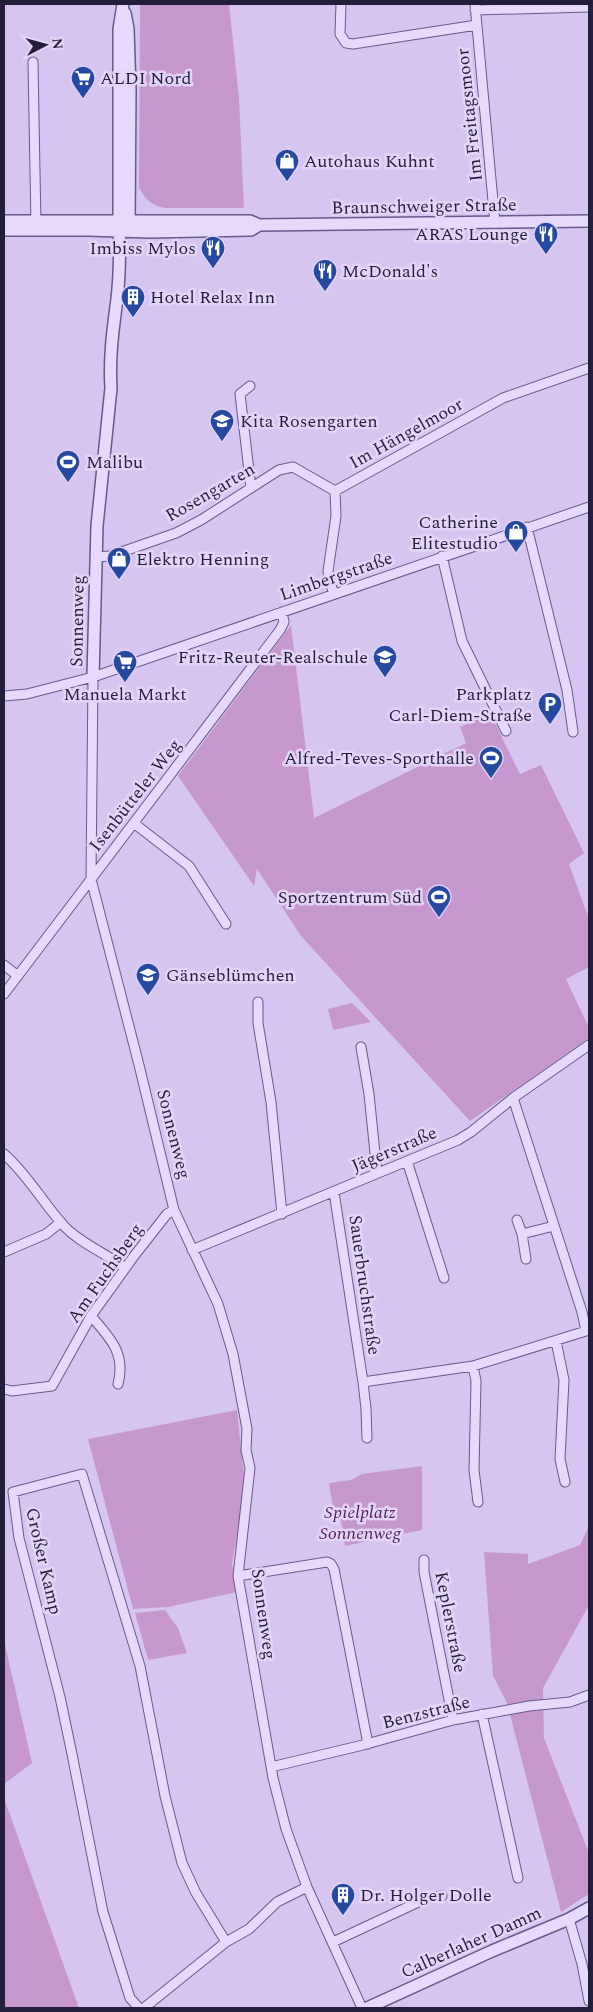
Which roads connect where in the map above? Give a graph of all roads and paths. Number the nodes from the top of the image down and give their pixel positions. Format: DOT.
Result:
graph roads {
  1 [pos="123,4"];
  2 [pos="341,4"];
  3 [pos="475,7"];
  4 [pos="589,7"];
  5 [pos="477,25"];
  6 [pos="33,62"];
  7 [pos="4,221"];
  8 [pos="589,222"];
  9 [pos="495,223"];
  10 [pos="36,225"];
  11 [pos="123,229"];
  12 [pos="4,230"];
  13 [pos="589,368"];
  14 [pos="250,386"];
  15 [pos="252,488"];
  16 [pos="335,491"];
  17 [pos="589,507"];
  18 [pos="528,527"];
  19 [pos="442,556"];
  20 [pos="96,557"];
  21 [pos="334,594"];
  22 [pos="282,612"];
  23 [pos="93,677"];
  24 [pos="4,696"];
  25 [pos="506,731"];
  26 [pos="573,732"];
  27 [pos="135,824"];
  28 [pos="91,879"];
  29 [pos="226,924"];
  30 [pos="4,965"];
  31 [pos="18,976"];
  32 [pos="4,994"];
  33 [pos="258,1002"];
  34 [pos="589,1045"];
  35 [pos="361,1047"];
  36 [pos="513,1098"];
  37 [pos="4,1154"];
  38 [pos="407,1161"];
  39 [pos="377,1172"];
  40 [pos="334,1192"];
  41 [pos="174,1210"];
  42 [pos="282,1214"];
  43 [pos="517,1220"];
  44 [pos="61,1222"];
  45 [pos="554,1226"];
  46 [pos="522,1234"];
  47 [pos="192,1250"];
  48 [pos="4,1252"];
  49 [pos="526,1259"];
  50 [pos="125,1268"];
  51 [pos="444,1278"];
  52 [pos="91,1316"];
  53 [pos="556,1340"];
  54 [pos="473,1366"];
  55 [pos="362,1382"];
  56 [pos="118,1384"];
  57 [pos="4,1390"];
  58 [pos="367,1438"];
  59 [pos="565,1482"];
  60 [pos="478,1502"];
  61 [pos="424,1560"];
  62 [pos="238,1576"];
  63 [pos="589,1695"];
  64 [pos="482,1714"];
  65 [pos="453,1720"];
  66 [pos="368,1744"];
  67 [pos="271,1767"];
  68 [pos="518,1878"];
  69 [pos="307,1887"];
  70 [pos="442,1896"];
  71 [pos="589,1908"];
  72 [pos="569,1919"];
  73 [pos="226,1942"];
  74 [pos="333,1942"];
  75 [pos="586,1962"];
  76 [pos="589,2000"];
  77 [pos="139,2008"];
  78 [pos="144,2008"];
  79 [pos="362,2008"];
  80 [pos="367,2008"];
  1 -- 11 [label="street, Sonnenweg"];
  2 -- 5 [label="street"];
  3 -- 4 [label="street"];
  3 -- 5 [label="street, Im Freitagsmoor"];
  5 -- 9 [label="street, Im Freitagsmoor"];
  6 -- 10 [label="street"];
  7 -- 10 [label="street, Braunschweiger Straße"];
  8 -- 9 [label="street, Braunschweiger Straße"];
  9 -- 11 [label="street, Braunschweiger Straße"];
  10 -- 11 [label="street, Braunschweiger Straße"];
  10 -- 12 [label="street, Braunschweiger Straße"];
  11 -- 20 [label="street, Sonnenweg"];
  13 -- 16 [label="street, Im Hängelmoor"];
  14 -- 15 [label="street"];
  15 -- 16 [label="street, Rosengarten"];
  15 -- 20 [label="street, Rosengarten"];
  16 -- 21 [label="street"];
  17 -- 18 [label="street, Limbergstraße"];
  18 -- 19 [label="street, Limbergstraße"];
  18 -- 26 [label="street"];
  19 -- 21 [label="street, Limbergstraße"];
  19 -- 25 [label="street"];
  20 -- 23 [label="street, Sonnenweg"];
  21 -- 22 [label="street, Limbergstraße"];
  22 -- 23 [label="street, Limbergstraße"];
  22 -- 27 [label="street, Isenbütteler Weg"];
  23 -- 24 [label="street, Limbergstraße"];
  23 -- 28 [label="street, Sonnenweg"];
  27 -- 28 [label="street, Isenbütteler Weg"];
  27 -- 29 [label="street"];
  28 -- 31 [label="street, Isenbütteler Weg"];
  28 -- 41 [label="street, Sonnenweg"];
  30 -- 31 [label="street"];
  31 -- 32 [label="street, Isenbütteler Weg"];
  33 -- 42 [label="street"];
  34 -- 36 [label="street, Jägerstraße"];
  35 -- 39 [label="street"];
  36 -- 38 [label="street, Jägerstraße"];
  36 -- 45 [label="street, Sauerbruchstraße"];
  37 -- 44 [label="street"];
  38 -- 39 [label="street, Jägerstraße"];
  38 -- 51 [label="street"];
  39 -- 40 [label="street, Jägerstraße"];
  40 -- 42 [label="street, Jägerstraße"];
  40 -- 55 [label="street, Sauerbruchstraße"];
  41 -- 47 [label="street, Sonnenweg"];
  41 -- 50 [label="street, Am Fuchsberg"];
  42 -- 47 [label="street, Jägerstraße"];
  43 -- 46 [label="street"];
  44 -- 48 [label="street"];
  44 -- 50 [label="street"];
  45 -- 46 [label="street"];
  45 -- 53 [label="street, Sauerbruchstraße"];
  46 -- 49 [label="street"];
  47 -- 62 [label="street, Sonnenweg"];
  50 -- 52 [label="street, Am Fuchsberg"];
  52 -- 56 [label="street"];
  52 -- 57 [label="street, Am Fuchsberg"];
  53 -- 54 [label="street, Sauerbruchstraße"];
  53 -- 59 [label="street"];
  54 -- 55 [label="street, Sauerbruchstraße"];
  54 -- 60 [label="street"];
  55 -- 58 [label="street, Sauerbruchstraße"];
  61 -- 65 [label="street, Keplerstraße"];
  62 -- 66 [label="street"];
  62 -- 67 [label="street, Sonnenweg"];
  63 -- 64 [label="street, Benzstraße"];
  64 -- 65 [label="street, Benzstraße"];
  64 -- 68 [label="street"];
  65 -- 66 [label="street, Benzstraße"];
  66 -- 67 [label="street, Benzstraße"];
  67 -- 69 [label="street, Sonnenweg"];
  69 -- 73 [label="street"];
  69 -- 74 [label="street, Sonnenweg"];
  70 -- 74 [label="street"];
  71 -- 72 [label="street, Calberlaher Damm"];
  72 -- 75 [label="street"];
  72 -- 80 [label="street, Calberlaher Damm"];
  73 -- 77 [label="street, Großer Kamp"];
  73 -- 78 [label="street"];
  74 -- 79 [label="street, Sonnenweg"];
  75 -- 76 [label="street"];
}
